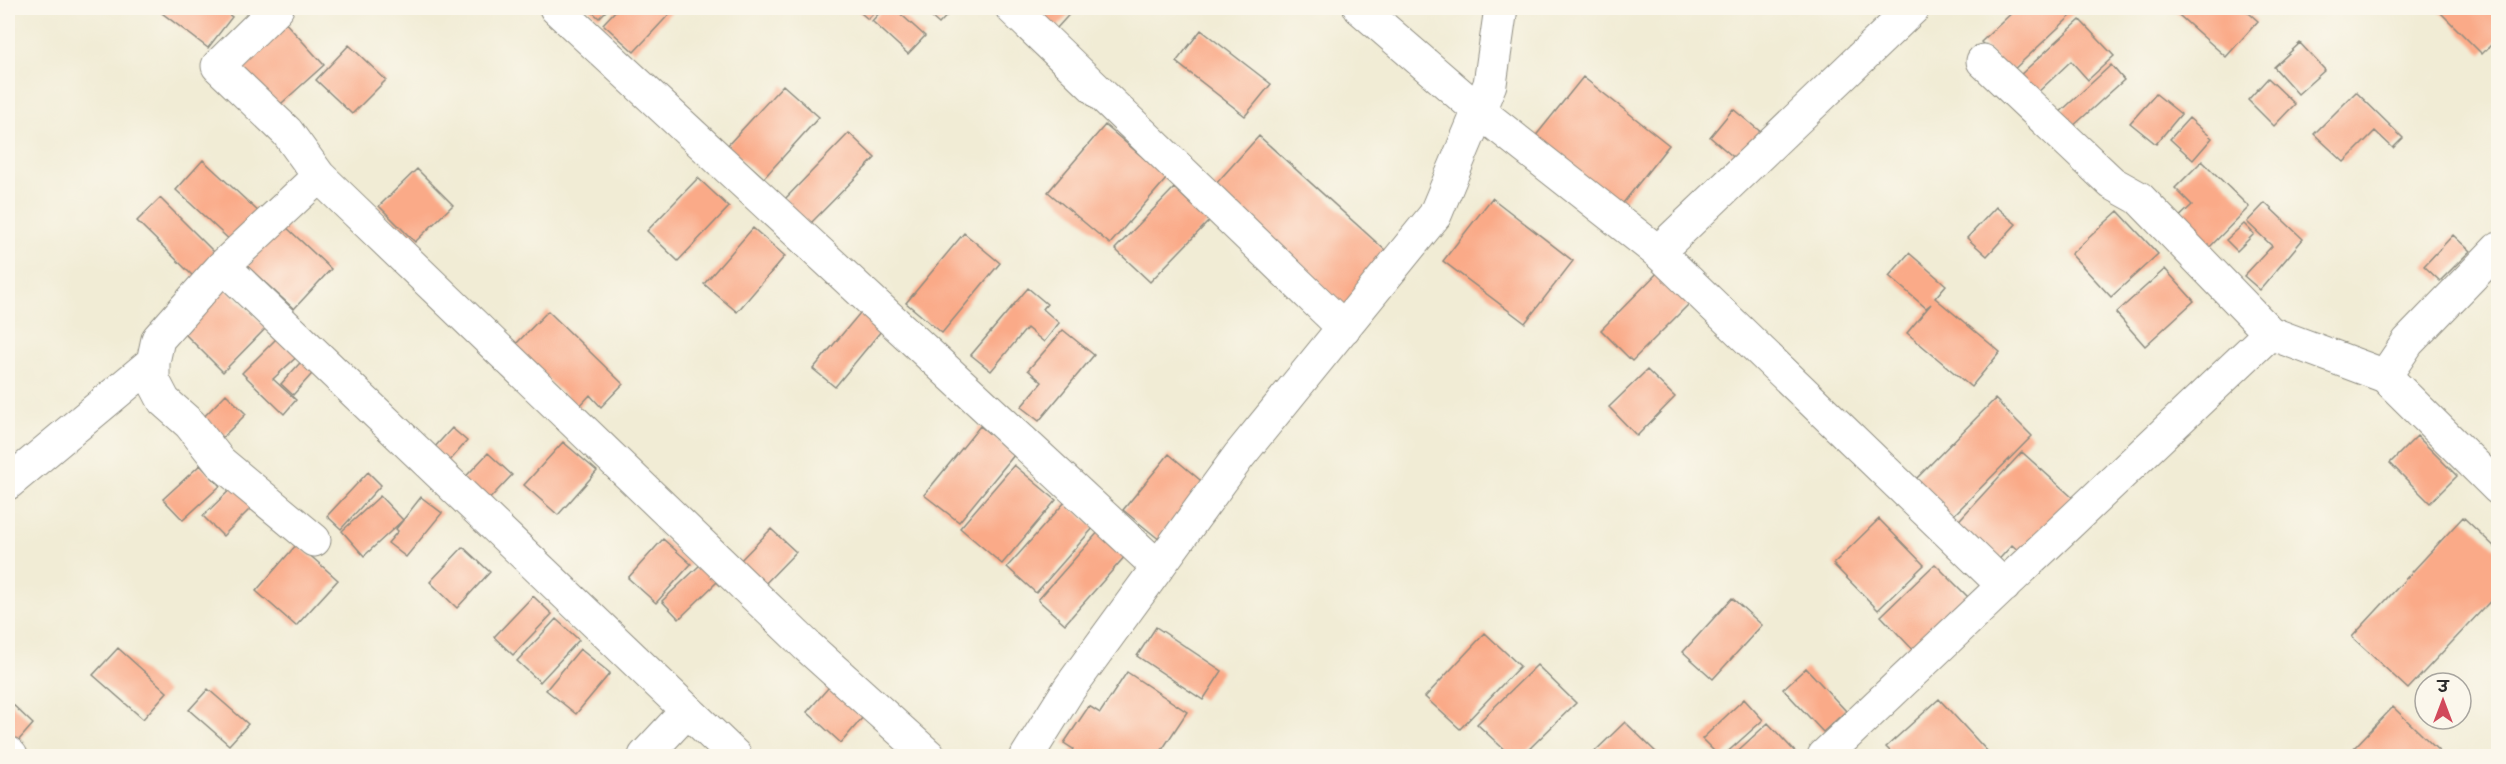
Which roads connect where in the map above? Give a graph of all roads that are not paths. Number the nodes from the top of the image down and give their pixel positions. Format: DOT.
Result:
graph roads {
  1 [pos="277,8"];
  2 [pos="556,8"];
  3 [pos="1012,8"];
  4 [pos="1360,8"];
  5 [pos="1501,8"];
  6 [pos="1913,8"];
  7 [pos="1983,61"];
  8 [pos="1479,111"];
  9 [pos="319,176"];
  10 [pos="2499,249"];
  11 [pos="1658,252"];
  12 [pos="223,266"];
  13 [pos="1344,328"];
  14 [pos="2271,333"];
  15 [pos="153,362"];
  16 [pos="2385,376"];
  17 [pos="8,483"];
  18 [pos="2499,488"];
  19 [pos="314,540"];
  20 [pos="1158,567"];
  21 [pos="2004,586"];
  22 [pos="686,712"];
  23 [pos="8,753"];
  24 [pos="11,756"];
  25 [pos="645,756"];
  26 [pos="735,756"];
  27 [pos="929,756"];
  28 [pos="1027,756"];
  29 [pos="1824,756"];
  1 -- 9 [label="street"];
  2 -- 20 [label="street"];
  3 -- 13 [label="street"];
  4 -- 8 [label="street"];
  5 -- 8 [label="street"];
  6 -- 11 [label="street"];
  7 -- 14 [label="street"];
  8 -- 11 [label="street"];
  8 -- 13 [label="street"];
  9 -- 12 [label="street"];
  9 -- 27 [label="street"];
  10 -- 16 [label="street"];
  11 -- 21 [label="street"];
  12 -- 15 [label="street"];
  12 -- 22 [label="street"];
  13 -- 20 [label="street"];
  14 -- 16 [label="street"];
  14 -- 21 [label="street"];
  15 -- 17 [label="street"];
  15 -- 19 [label="street"];
  16 -- 18 [label="street"];
  20 -- 28 [label="street"];
  21 -- 29 [label="street"];
  22 -- 25 [label="street"];
  22 -- 26 [label="street"];
  23 -- 24 [label="street"];
}
